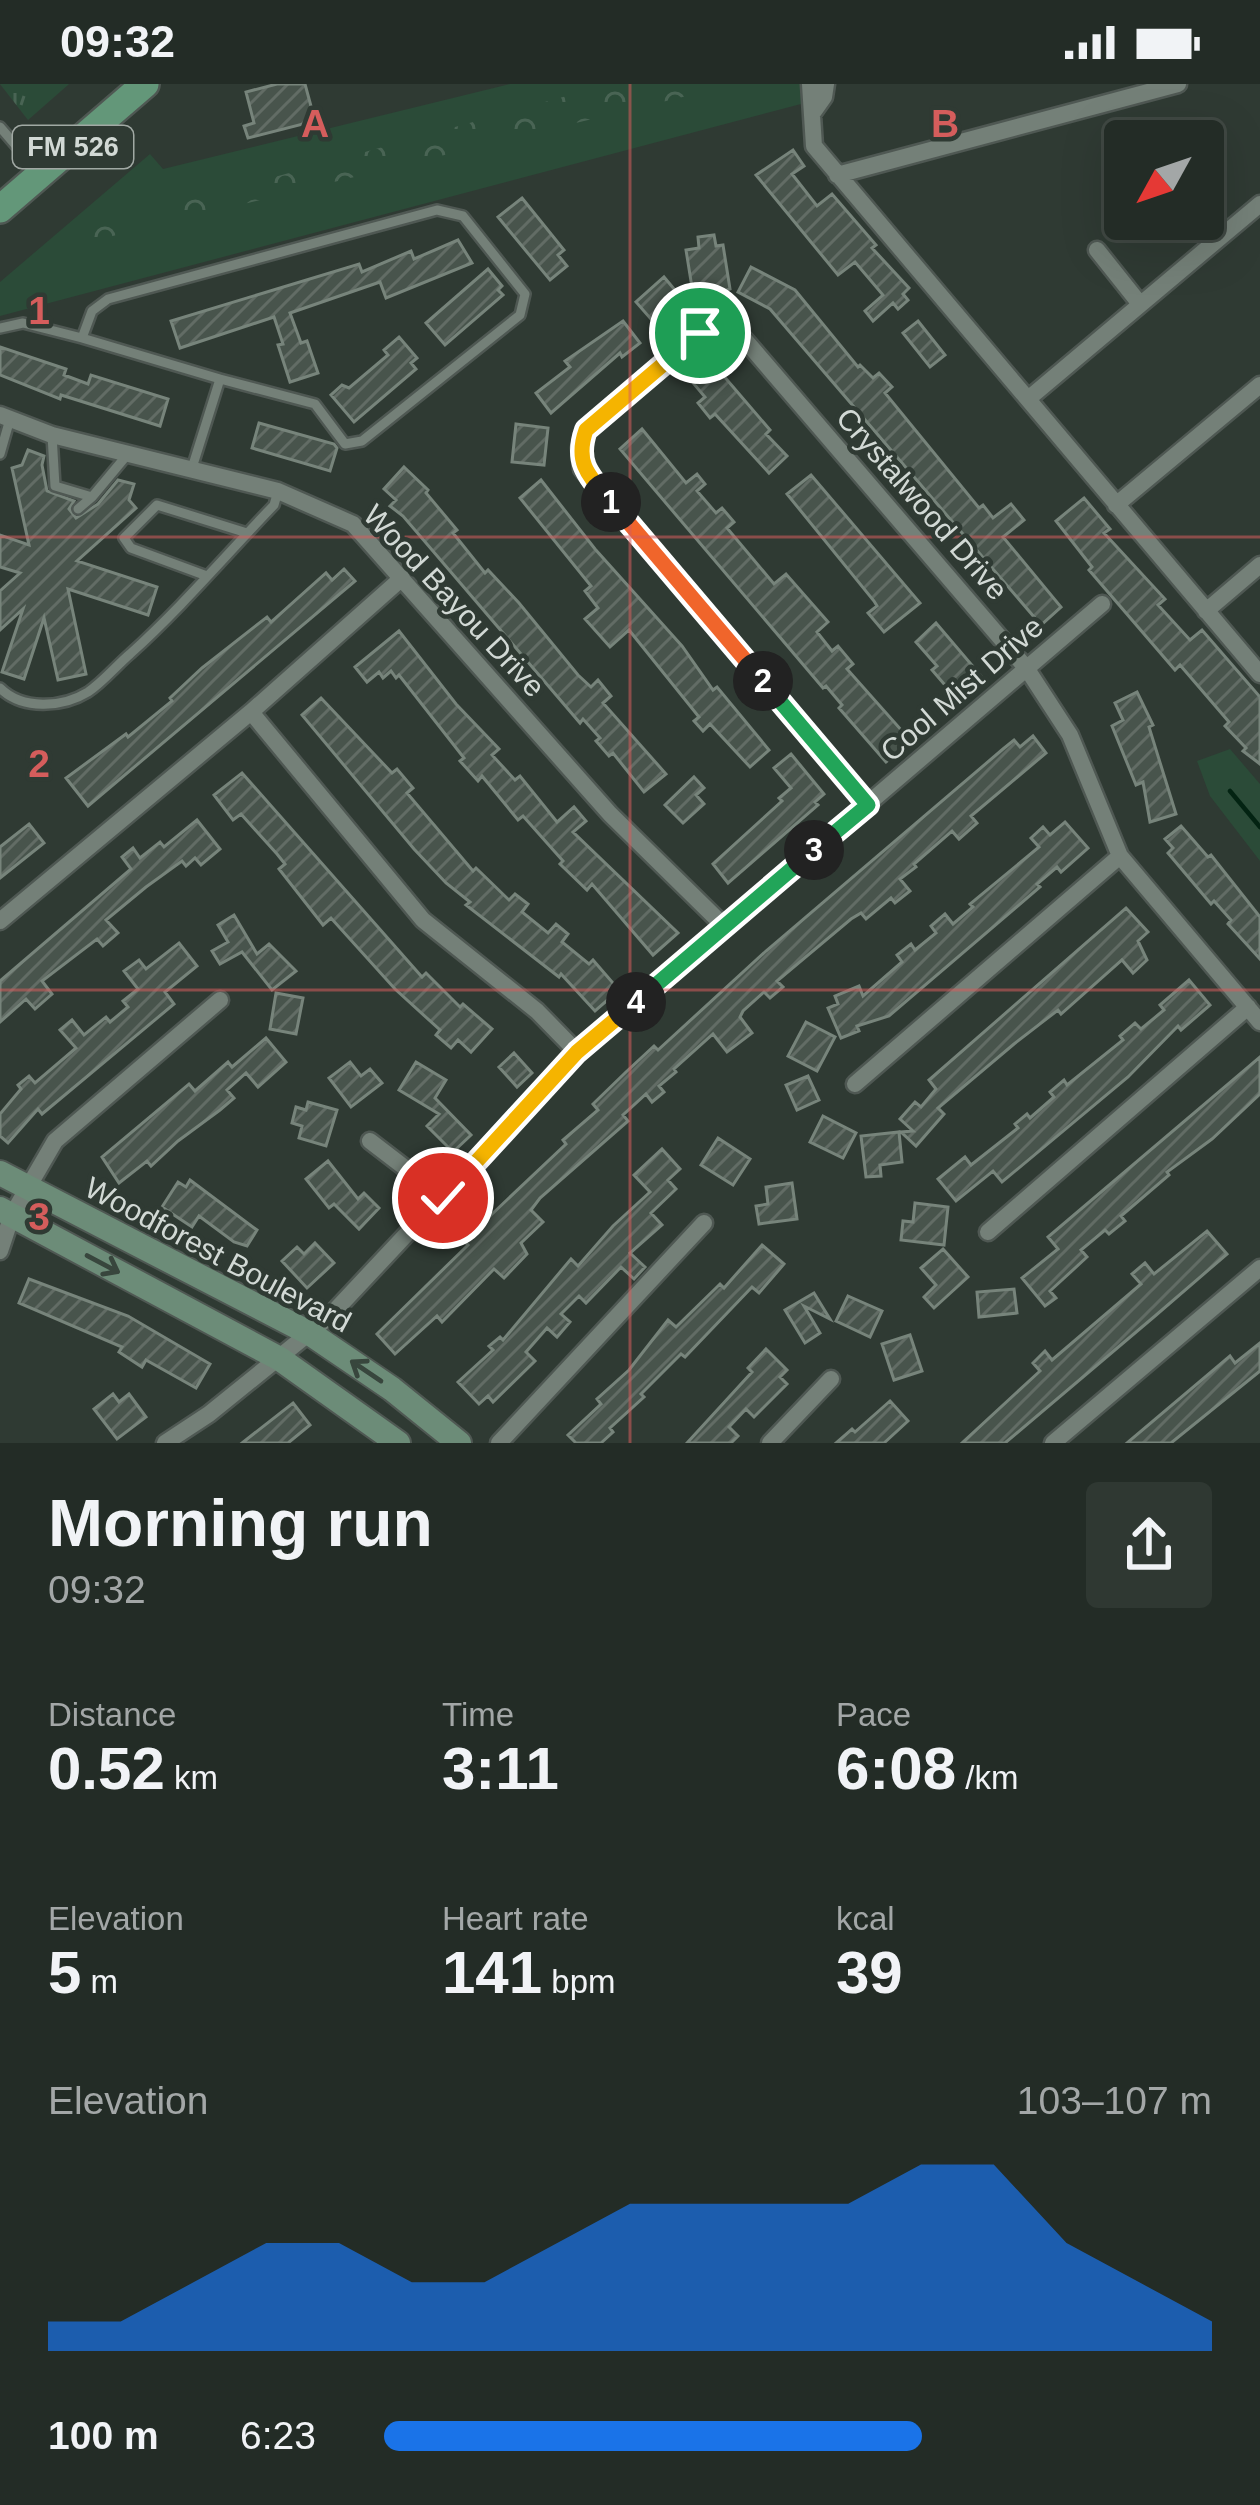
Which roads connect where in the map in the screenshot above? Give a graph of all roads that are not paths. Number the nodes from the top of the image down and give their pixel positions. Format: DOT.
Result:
graph roads {
  1 [pos="145,84"];
  2 [pos="810,84"];
  3 [pos="826,84"];
  4 [pos="1178,84"];
  5 [pos="812,114"];
  6 [pos="0,127"];
  7 [pos="41,174"];
  8 [pos="837,176"];
  9 [pos="1260,204"];
  10 [pos="0,209"];
  11 [pos="1097,250"];
  12 [pos="1140,304"];
  13 [pos="0,328"];
  14 [pos="82,338"];
  15 [pos="220,380"];
  16 [pos="1260,385"];
  17 [pos="1028,399"];
  18 [pos="5,416"];
  19 [pos="52,435"];
  20 [pos="0,454"];
  21 [pos="128,455"];
  22 [pos="192,467"];
  23 [pos="55,486"];
  24 [pos="278,491"];
  25 [pos="92,497"];
  26 [pos="60,503"];
  27 [pos="1116,505"];
  28 [pos="78,509"];
  29 [pos="247,533"];
  30 [pos="1260,565"];
  31 [pos="207,576"];
  32 [pos="402,578"];
  33 [pos="1102,604"];
  34 [pos="1206,611"];
  35 [pos="1027,669"];
  36 [pos="1260,674"];
  37 [pos="0,688"];
  38 [pos="250,712"];
  39 [pos="868,805"];
  40 [pos="1120,856"];
  41 [pos="0,921"];
  42 [pos="724,926"];
  43 [pos="220,1000"];
  44 [pos="1254,1015"];
  45 [pos="577,1052"];
  46 [pos="855,1084"];
  47 [pos="370,1141"];
  48 [pos="0,1173"];
  49 [pos="28,1187"];
  50 [pos="443,1198"];
  51 [pos="6,1212"];
  52 [pos="704,1223"];
  53 [pos="988,1232"];
  54 [pos="0,1251"];
  55 [pos="1260,1268"];
  56 [pos="311,1334"];
  57 [pos="280,1359"];
  58 [pos="831,1379"];
  59 [pos="165,1443"];
  60 [pos="398,1443"];
  61 [pos="458,1443"];
  62 [pos="499,1443"];
  63 [pos="770,1443"];
  64 [pos="1053,1443"];
  1 -- 7 [label="main road, FM 526"];
  2 -- 5 [label="street"];
  3 -- 5 [label="street"];
  4 -- 8 [label="street"];
  5 -- 8 [label="street"];
  6 -- 7 [label="lane"];
  7 -- 10 [label="main road, FM 526"];
  8 -- 17 [label="street"];
  9 -- 12 [label="street"];
  11 -- 12 [label="street"];
  12 -- 17 [label="street"];
  13 -- 14 [label="lane"];
  14 -- 15 [label="lane"];
  14 -- 15 [label="lane"];
  15 -- 22 [label="lane"];
  16 -- 27 [label="street"];
  17 -- 27 [label="street"];
  18 -- 19 [label="street, Wood Bayou Drive"];
  18 -- 20 [label="lane"];
  19 -- 21 [label="street, Wood Bayou Drive"];
  19 -- 23 [label="lane"];
  21 -- 22 [label="street, Wood Bayou Drive"];
  21 -- 25 [label="lane"];
  22 -- 24 [label="street, Wood Bayou Drive"];
  23 -- 25 [label="lane"];
  23 -- 26 [label="lane"];
  24 -- 29 [label="lane"];
  24 -- 32 [label="street, Wood Bayou Drive"];
  25 -- 28 [label="lane"];
  27 -- 34 [label="street"];
  29 -- 31 [label="lane"];
  29 -- 31 [label="lane"];
  30 -- 34 [label="street"];
  31 -- 37 [label="lane"];
  32 -- 38 [label="street"];
  32 -- 42 [label="street, Wood Bayou Drive"];
  33 -- 35 [label="street, Cool Mist Drive"];
  34 -- 36 [label="street"];
  35 -- 39 [label="street, Cool Mist Drive"];
  35 -- 39 [label="street, Crystalwood Drive"];
  35 -- 40 [label="street, Crystalwood Drive"];
  38 -- 41 [label="street"];
  38 -- 45 [label="street"];
  39 -- 42 [label="street, Cool Mist Drive"];
  40 -- 44 [label="street, Crystalwood Drive"];
  40 -- 46 [label="street"];
  42 -- 45 [label="street, Cool Mist Drive"];
  43 -- 49 [label="street"];
  44 -- 53 [label="street"];
  45 -- 50 [label="street, Cool Mist Drive"];
  47 -- 50 [label="street"];
  48 -- 49 [label="street, Woodforest Boulevard"];
  49 -- 51 [label="street"];
  49 -- 56 [label="street, Woodforest Boulevard"];
  50 -- 56 [label="street, Cool Mist Drive"];
  51 -- 54 [label="street"];
  51 -- 57 [label="street, Woodforest Boulevard, one-way"];
  52 -- 62 [label="street"];
  55 -- 64 [label="street"];
  56 -- 57 [label="street, Cool Mist Drive"];
  61 -- 56 [label="street, Woodforest Boulevard, one-way"];
  57 -- 59 [label="street, Cool Mist Drive"];
  57 -- 60 [label="street, Woodforest Boulevard"];
  58 -- 63 [label="street"];
}
